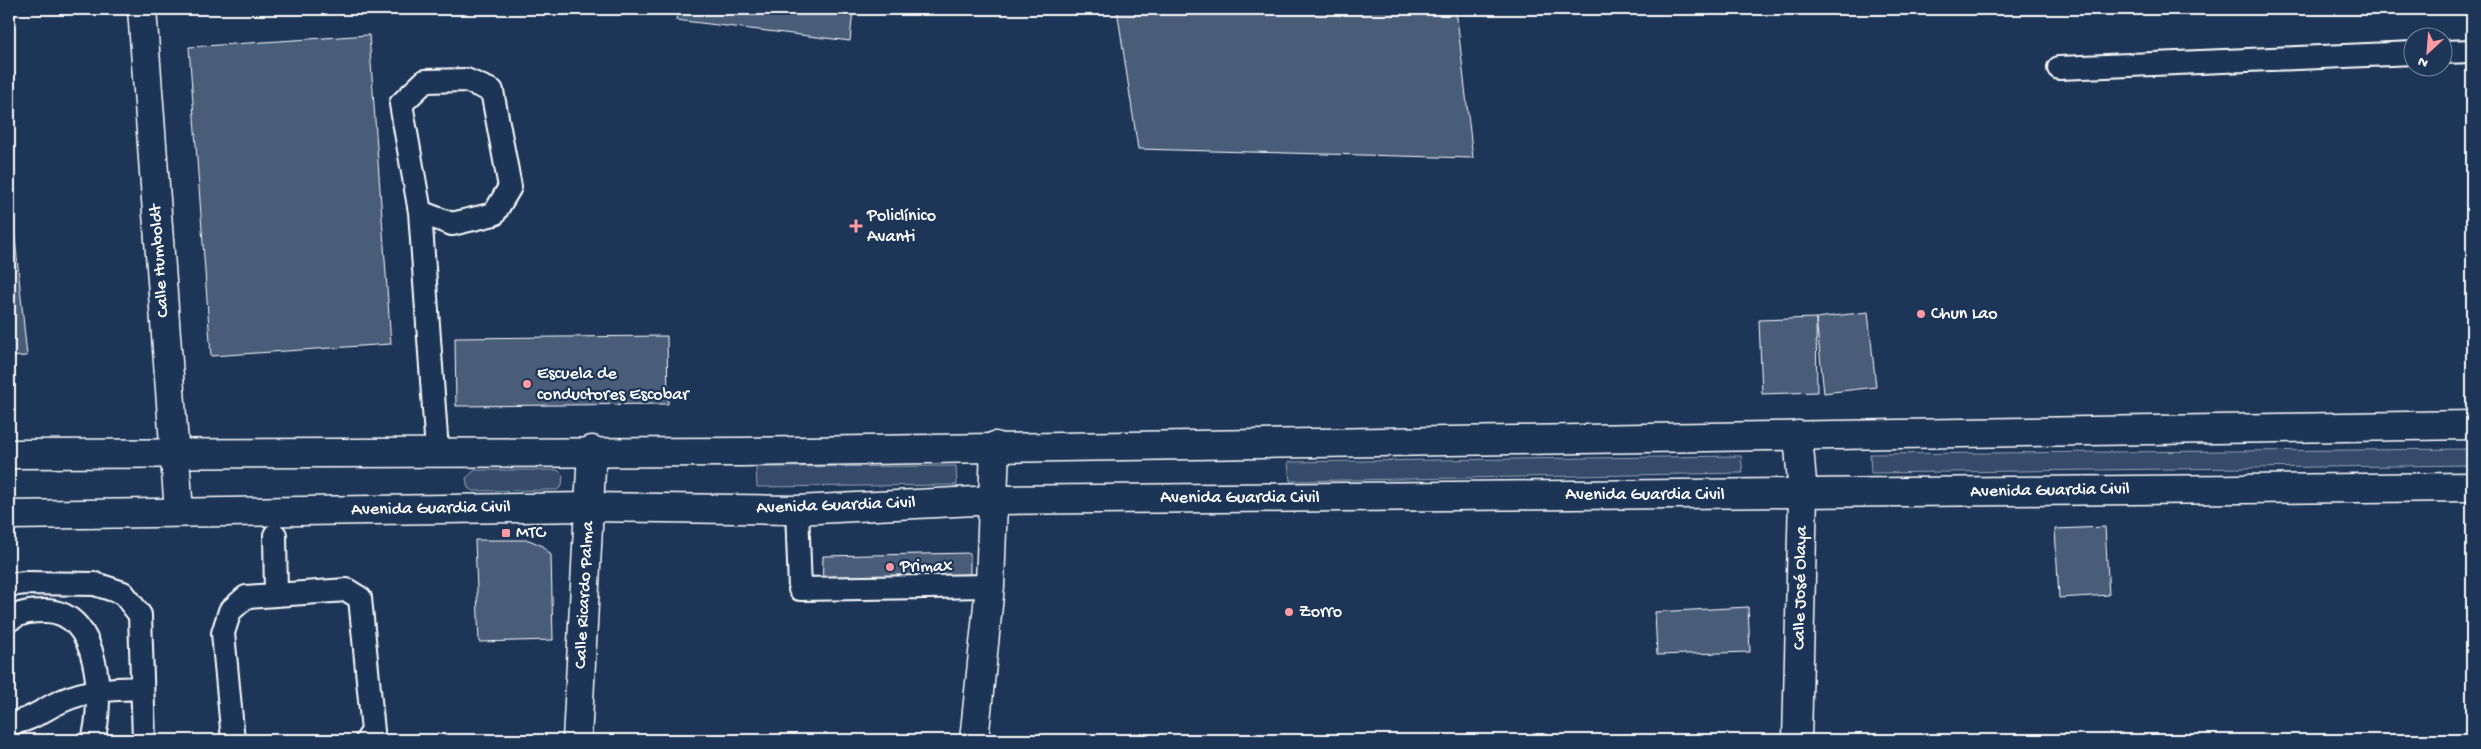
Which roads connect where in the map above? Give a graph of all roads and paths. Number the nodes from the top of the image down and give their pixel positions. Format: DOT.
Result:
graph roads {
  1 [pos="142,9"];
  2 [pos="2472,51"];
  3 [pos="2454,52"];
  4 [pos="2404,53"];
  5 [pos="2058,68"];
  6 [pos="420,212"];
  7 [pos="2472,425"];
  8 [pos="1798,435"];
  9 [pos="995,446"];
  10 [pos="592,450"];
  11 [pos="436,451"];
  12 [pos="173,452"];
  13 [pos="9,454"];
  14 [pos="2472,487"];
  15 [pos="1803,494"];
  16 [pos="995,500"];
  17 [pos="589,507"];
  18 [pos="797,510"];
  19 [pos="179,512"];
  20 [pos="9,515"];
  21 [pos="276,535"];
  22 [pos="9,585"];
  23 [pos="990,586"];
  24 [pos="276,595"];
  25 [pos="9,620"];
  26 [pos="142,688"];
  27 [pos="98,690"];
  28 [pos="9,723"];
  29 [pos="93,740"];
  30 [pos="144,740"];
  31 [pos="233,740"];
  32 [pos="367,740"];
  33 [pos="577,740"];
  34 [pos="974,740"];
  35 [pos="1797,740"];
  1 -- 12 [label="main road, Calle Humboldt"];
  2 -- 3 [label="lane"];
  4 -- 5 [label="lane"];
  6 -- 6 [label="lane"];
  6 -- 11 [label="lane"];
  7 -- 8 [label="main road"];
  8 -- 9 [label="main road"];
  8 -- 15 [label="main road, Calle José Olaya"];
  9 -- 10 [label="main road"];
  9 -- 16 [label="main road"];
  10 -- 11 [label="main road"];
  10 -- 17 [label="main road, Calle Ricardo Palma"];
  11 -- 12 [label="main road"];
  12 -- 13 [label="main road"];
  12 -- 19 [label="main road, Calle Humboldt"];
  14 -- 15 [label="main road, Avenida Guardia Civil"];
  15 -- 16 [label="main road, Avenida Guardia Civil"];
  15 -- 35 [label="main road, Calle José Olaya"];
  16 -- 18 [label="main road, Avenida Guardia Civil"];
  16 -- 23 [label="main road"];
  17 -- 18 [label="main road, Avenida Guardia Civil"];
  17 -- 19 [label="main road, Avenida Guardia Civil"];
  17 -- 33 [label="main road, Calle Ricardo Palma"];
  18 -- 23 [label="lane"];
  19 -- 20 [label="main road, Avenida Guardia Civil"];
  21 -- 24 [label="lane"];
  22 -- 26 [label="lane"];
  23 -- 34 [label="main road"];
  24 -- 31 [label="lane"];
  24 -- 32 [label="lane"];
  25 -- 27 [label="lane"];
  26 -- 27 [label="lane"];
  26 -- 30 [label="lane"];
  27 -- 28 [label="lane"];
  27 -- 29 [label="lane"];
}
